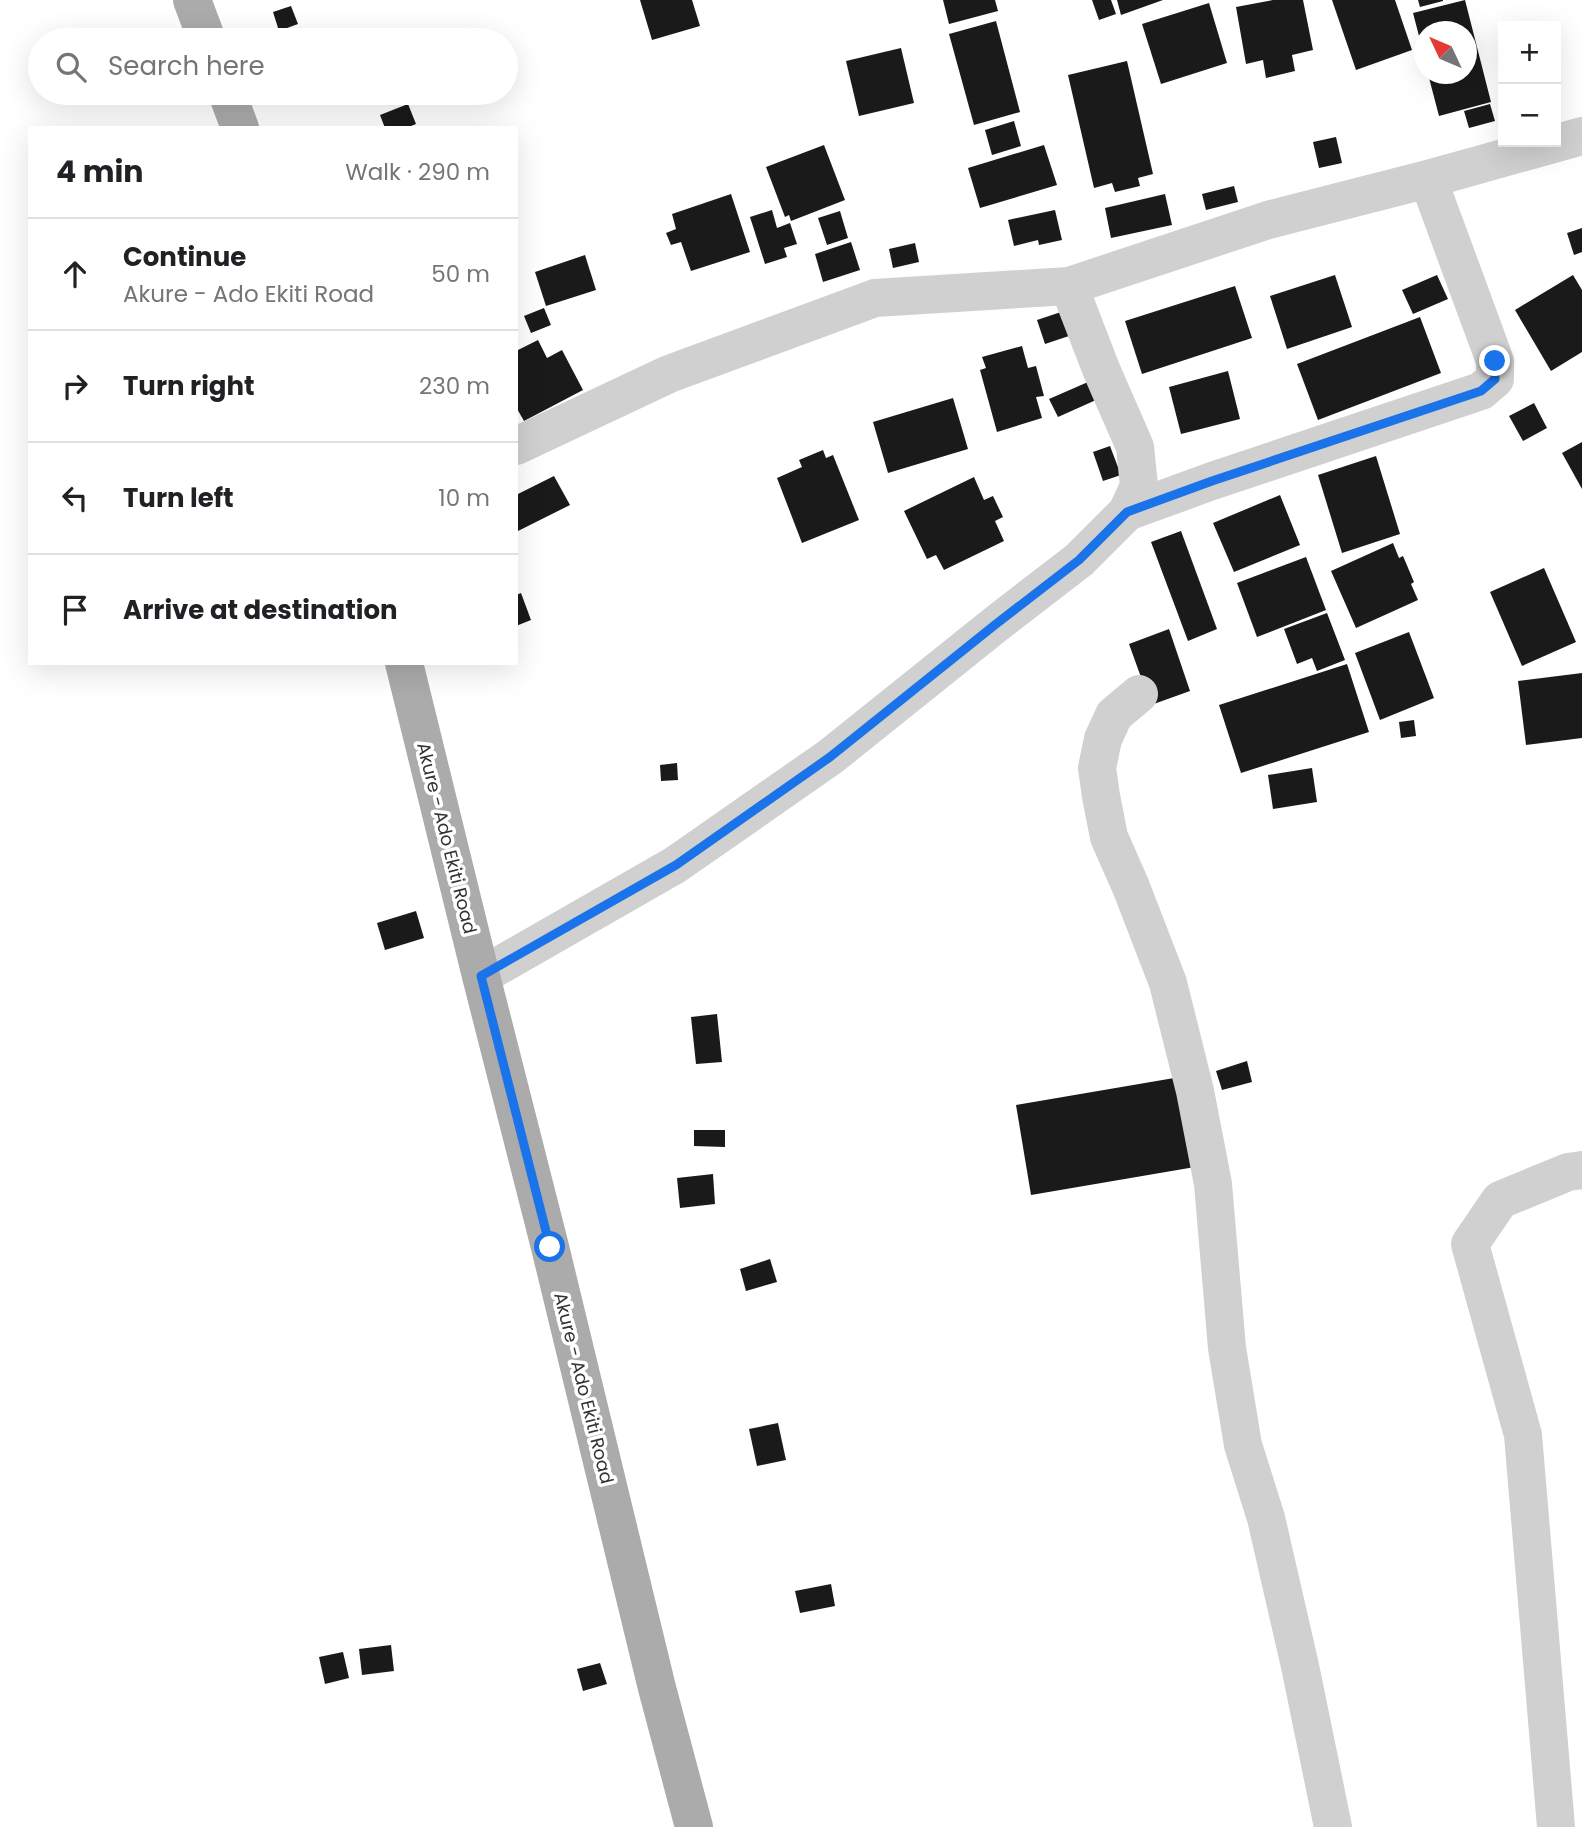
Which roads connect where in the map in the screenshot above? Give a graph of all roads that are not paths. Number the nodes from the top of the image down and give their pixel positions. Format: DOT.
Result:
graph roads {
  1 [pos="192,0"];
  2 [pos="202,28"];
  3 [pos="231,105"];
  4 [pos="239,126"];
  5 [pos="1582,136"];
  6 [pos="1428,179"];
  7 [pos="1069,286"];
  8 [pos="518,445"];
  9 [pos="1127,512"];
  10 [pos="404,665"];
  11 [pos="1139,694"];
  12 [pos="481,976"];
  13 [pos="1582,1170"];
  14 [pos="694,1827"];
  15 [pos="1333,1827"];
  16 [pos="1556,1827"];
  1 -- 2 [label="main road"];
  3 -- 4 [label="main road"];
  5 -- 6 [label="street"];
  6 -- 7 [label="street"];
  6 -- 9 [label="street"];
  7 -- 8 [label="street"];
  7 -- 9 [label="street"];
  9 -- 12 [label="street"];
  10 -- 12 [label="main road, Akure - Ado Ekiti Road"];
  11 -- 15 [label="street"];
  12 -- 14 [label="main road, Akure - Ado Ekiti Road"];
  13 -- 16 [label="street"];
}
